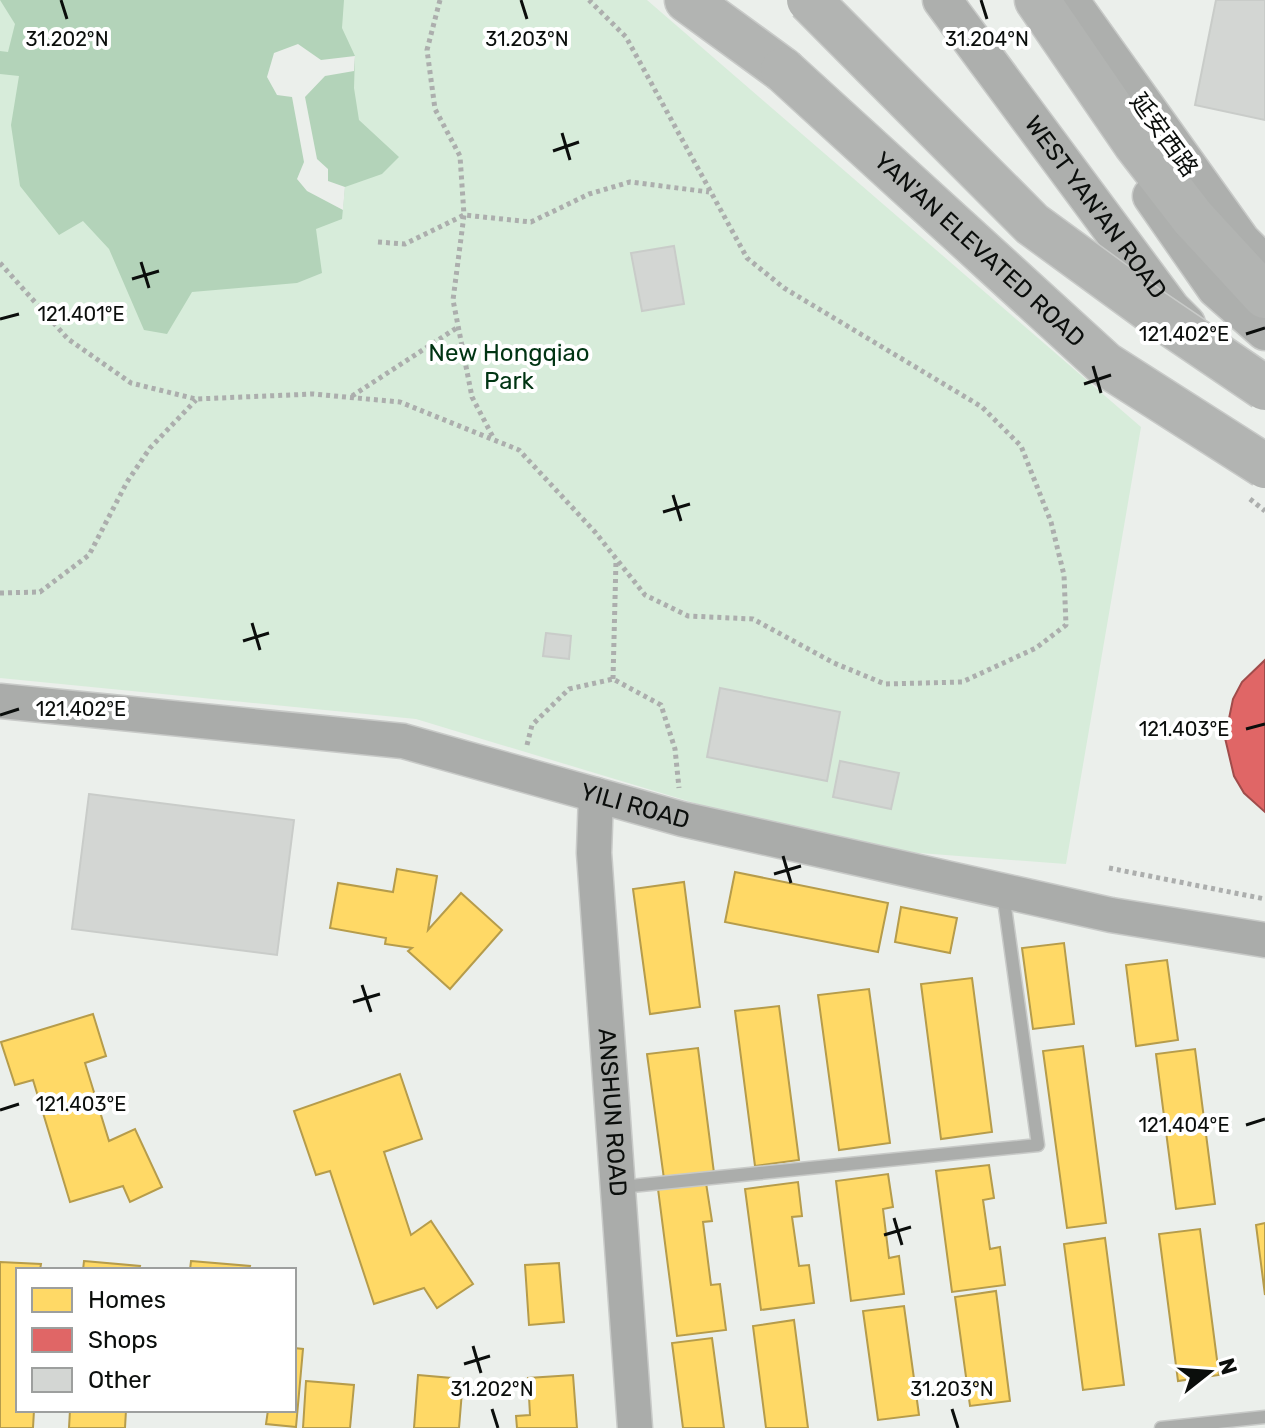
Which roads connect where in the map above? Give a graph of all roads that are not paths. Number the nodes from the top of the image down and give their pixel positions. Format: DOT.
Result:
graph roads {
  1 [pos="687,0"];
  2 [pos="723,0"];
  3 [pos="809,0"];
  4 [pos="942,0"];
  5 [pos="1017,0"];
  6 [pos="1037,0"];
  7 [pos="1069,0"];
  8 [pos="783,70"];
  9 [pos="1265,265"];
  10 [pos="1265,296"];
  11 [pos="1265,331"];
  12 [pos="1265,388"];
  13 [pos="1265,400"];
  14 [pos="1265,466"];
  15 [pos="0,701"];
  16 [pos="596,795"];
  17 [pos="1003,891"];
  18 [pos="1265,940"];
  19 [pos="617,1187"];
  20 [pos="1265,1417"];
  21 [pos="635,1428"];
  22 [pos="1161,1428"];
  1 -- 8 [label="highway"];
  2 -- 8 [label="highway, YAN'AN ELEVATED ROAD"];
  3 -- 12 [label="highway, bridge"];
  4 -- 13 [label="main road, WEST YAN'AN ROAD"];
  5 -- 11 [label="main road"];
  6 -- 10 [label="highway"];
  7 -- 9 [label="main road, 延安西路"];
  8 -- 14 [label="highway, YAN'AN ELEVATED ROAD, bridge"];
  15 -- 16 [label="street, YILI ROAD"];
  16 -- 17 [label="street, YILI ROAD"];
  16 -- 19 [label="street, ANSHUN ROAD"];
  17 -- 18 [label="street, YILI ROAD"];
  17 -- 19 [label="lane"];
  19 -- 21 [label="street, ANSHUN ROAD"];
  20 -- 22 [label="lane"];
}
